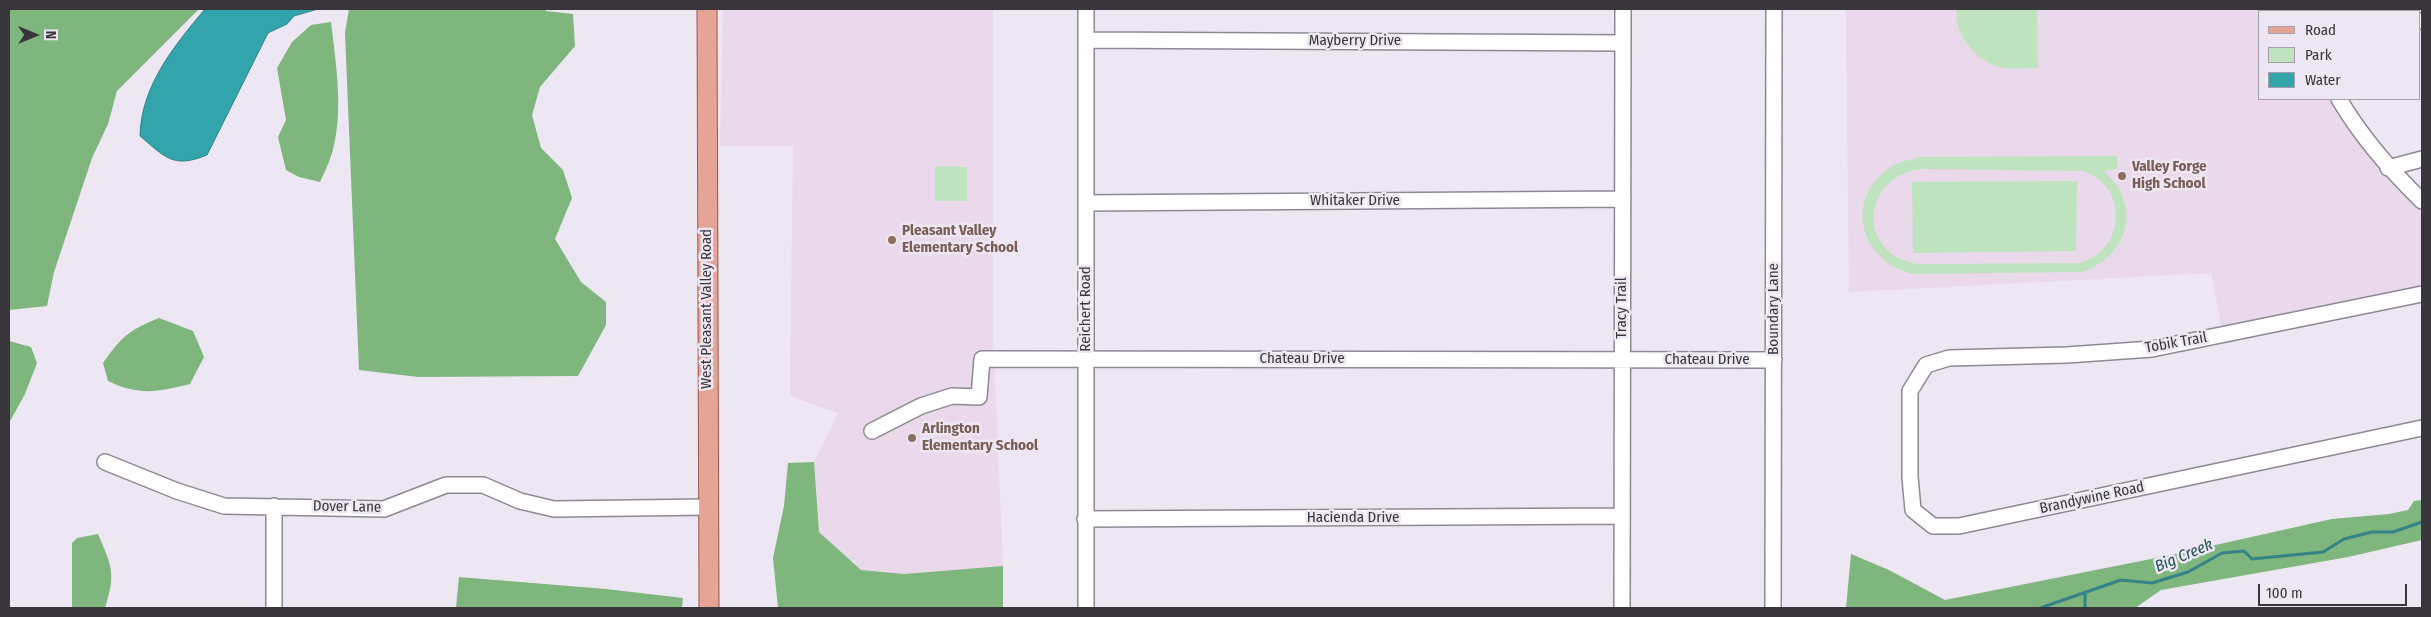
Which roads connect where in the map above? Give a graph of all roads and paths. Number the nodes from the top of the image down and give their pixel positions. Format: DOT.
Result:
graph roads {
  1 [pos="707,9"];
  2 [pos="1086,9"];
  3 [pos="1623,9"];
  4 [pos="1774,9"];
  5 [pos="1086,40"];
  6 [pos="1623,43"];
  7 [pos="2340,100"];
  8 [pos="2422,160"];
  9 [pos="2388,168"];
  10 [pos="1623,199"];
  11 [pos="2422,201"];
  12 [pos="1086,204"];
  13 [pos="2422,294"];
  14 [pos="1085,359"];
  15 [pos="1622,360"];
  16 [pos="1774,360"];
  17 [pos="1926,365"];
  18 [pos="2422,428"];
  19 [pos="872,431"];
  20 [pos="105,462"];
  21 [pos="274,506"];
  22 [pos="708,507"];
  23 [pos="1622,516"];
  24 [pos="1085,519"];
  25 [pos="274,608"];
  26 [pos="709,608"];
  27 [pos="1086,608"];
  28 [pos="1622,608"];
  29 [pos="1773,608"];
  1 -- 22 [label="main road, West Pleasant Valley Road"];
  2 -- 5 [label="street, Reichert Road"];
  3 -- 6 [label="street, Tracy Trail"];
  4 -- 16 [label="street, Boundary Lane"];
  5 -- 6 [label="street, Mayberry Drive"];
  5 -- 12 [label="street, Reichert Road"];
  6 -- 10 [label="street, Tracy Trail"];
  7 -- 9 [label="street"];
  8 -- 9 [label="street"];
  9 -- 11 [label="street"];
  10 -- 12 [label="street, Whitaker Drive"];
  10 -- 15 [label="street, Tracy Trail"];
  12 -- 14 [label="street, Reichert Road"];
  13 -- 17 [label="street, Tobik Trail"];
  14 -- 15 [label="street, Chateau Drive"];
  14 -- 19 [label="street, Chateau Drive"];
  14 -- 24 [label="street, Reichert Road"];
  15 -- 16 [label="street, Chateau Drive"];
  15 -- 23 [label="street, Tracy Trail"];
  16 -- 29 [label="street, Boundary Lane"];
  17 -- 18 [label="street, Brandywine Road"];
  20 -- 21 [label="street, Dover Lane"];
  21 -- 22 [label="street, Dover Lane"];
  21 -- 25 [label="street"];
  22 -- 26 [label="main road, West Pleasant Valley Road"];
  23 -- 24 [label="street, Hacienda Drive"];
  23 -- 28 [label="street, Tracy Trail"];
  24 -- 27 [label="street, Reichert Road"];
}
